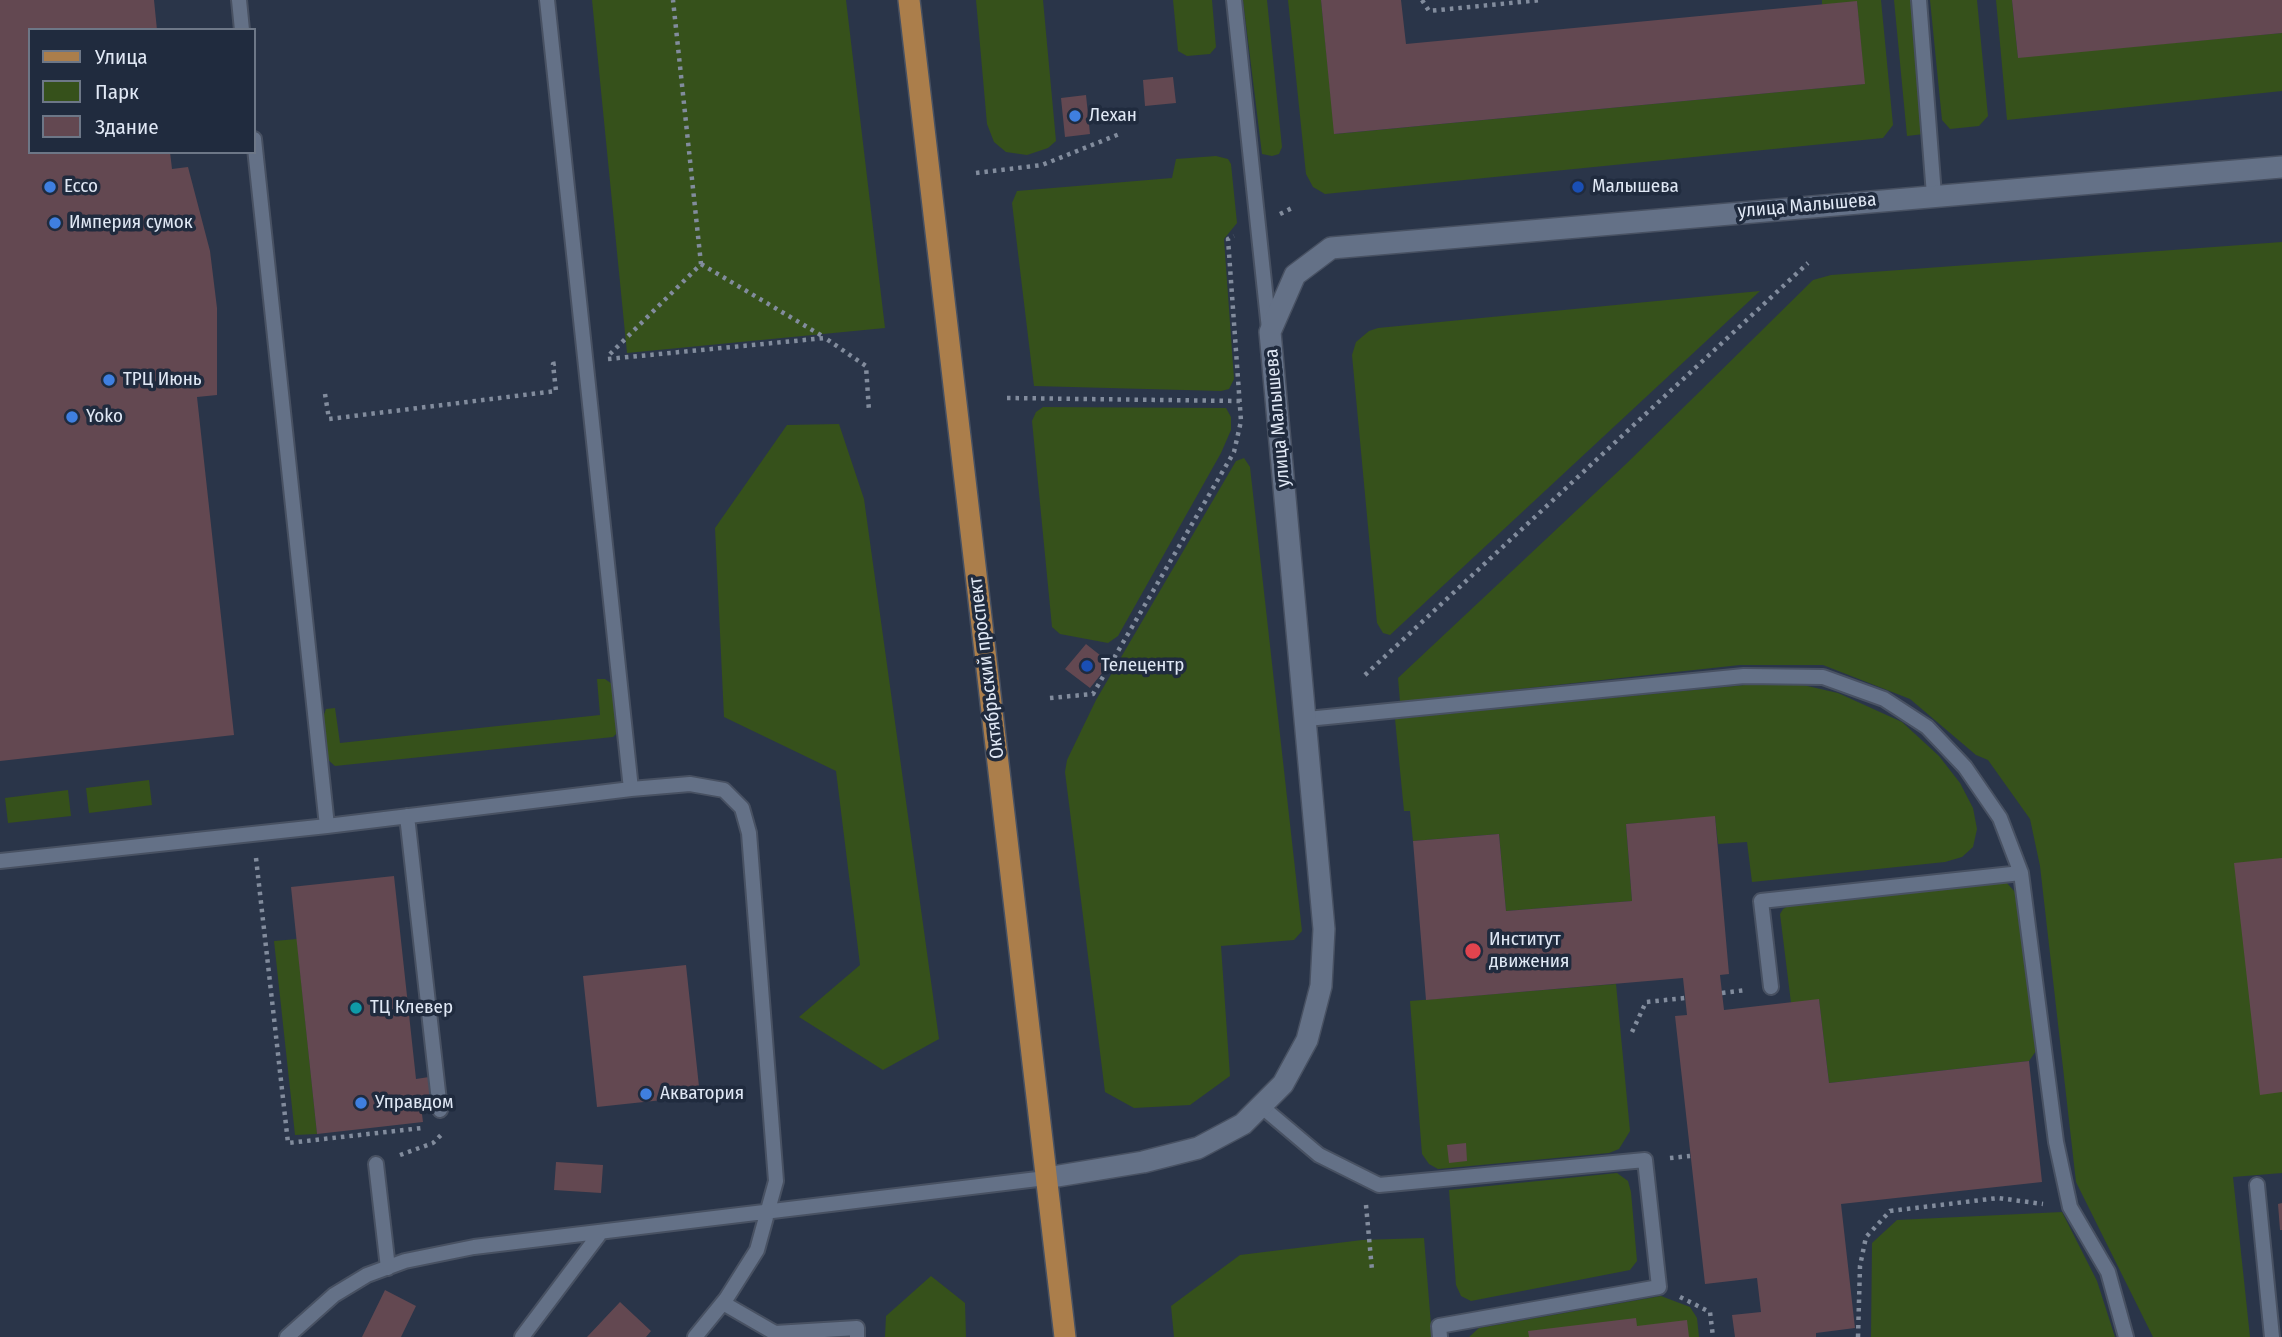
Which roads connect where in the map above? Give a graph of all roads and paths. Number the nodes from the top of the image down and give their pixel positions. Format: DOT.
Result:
graph roads {
  1 [pos="239,0"];
  2 [pos="547,0"];
  3 [pos="673,0"];
  4 [pos="909,0"];
  5 [pos="1234,0"];
  6 [pos="1422,0"];
  7 [pos="1541,0"];
  8 [pos="1919,0"];
  9 [pos="242,28"];
  10 [pos="1122,133"];
  11 [pos="256,154"];
  12 [pos="2282,167"];
  13 [pos="976,173"];
  14 [pos="1934,195"];
  15 [pos="1294,207"];
  16 [pos="1258,225"];
  17 [pos="1808,262"];
  18 [pos="701,264"];
  19 [pos="1270,332"];
  20 [pos="825,338"];
  21 [pos="559,363"];
  22 [pos="326,394"];
  23 [pos="1007,398"];
  24 [pos="1240,401"];
  25 [pos="869,411"];
  26 [pos="1365,675"];
  27 [pos="1049,698"];
  28 [pos="1307,719"];
  29 [pos="631,789"];
  30 [pos="407,816"];
  31 [pos="327,826"];
  32 [pos="254,834"];
  33 [pos="0,860"];
  34 [pos="2021,873"];
  35 [pos="1771,987"];
  36 [pos="1685,998"];
  37 [pos="1632,1032"];
  38 [pos="1261,1106"];
  39 [pos="440,1110"];
  40 [pos="440,1126"];
  41 [pos="376,1164"];
  42 [pos="1046,1178"];
  43 [pos="2258,1185"];
  44 [pos="1366,1204"];
  45 [pos="2070,1207"];
  46 [pos="768,1212"];
  47 [pos="601,1232"];
  48 [pos="388,1268"];
  49 [pos="1372,1270"];
  50 [pos="1660,1287"];
  51 [pos="723,1303"];
  52 [pos="288,1337"];
  53 [pos="522,1337"];
  54 [pos="695,1337"];
  55 [pos="858,1337"];
  56 [pos="1065,1337"];
  57 [pos="1440,1337"];
  58 [pos="1713,1337"];
  59 [pos="1858,1337"];
  60 [pos="2126,1337"];
  61 [pos="2272,1337"];
  1 -- 9 [label="lane"];
  2 -- 29 [label="lane"];
  3 -- 18 [label="path"];
  4 -- 42 [label="main road, Октябрьский проспект"];
  5 -- 16 [label="lane"];
  6 -- 7 [label="path"];
  8 -- 14 [label="lane"];
  10 -- 13 [label="path"];
  11 -- 31 [label="lane"];
  12 -- 14 [label="street, улица Малышева"];
  14 -- 19 [label="street, улица Малышева"];
  15 -- 16 [label="path"];
  16 -- 19 [label="lane"];
  16 -- 24 [label="path"];
  17 -- 26 [label="path"];
  18 -- 20 [label="path"];
  18 -- 20 [label="path"];
  19 -- 28 [label="street, улица Малышева"];
  20 -- 25 [label="path"];
  21 -- 22 [label="path"];
  23 -- 24 [label="path"];
  24 -- 27 [label="path"];
  28 -- 34 [label="lane"];
  28 -- 38 [label="street, улица Малышева"];
  29 -- 30 [label="lane"];
  29 -- 46 [label="lane"];
  30 -- 31 [label="lane"];
  30 -- 39 [label="lane"];
  31 -- 32 [label="lane"];
  32 -- 33 [label="lane"];
  32 -- 40 [label="path"];
  34 -- 35 [label="lane"];
  34 -- 45 [label="lane"];
  36 -- 37 [label="path"];
  38 -- 42 [label="street, улица Малышева"];
  38 -- 50 [label="lane"];
  39 -- 40 [label="path"];
  40 -- 41 [label="path"];
  41 -- 48 [label="lane"];
  42 -- 46 [label="lane"];
  42 -- 56 [label="main road, Октябрьский проспект"];
  43 -- 61 [label="lane"];
  44 -- 49 [label="path"];
  45 -- 59 [label="path"];
  45 -- 60 [label="lane"];
  46 -- 47 [label="lane"];
  46 -- 51 [label="lane"];
  47 -- 48 [label="lane"];
  47 -- 53 [label="lane"];
  48 -- 52 [label="lane"];
  50 -- 57 [label="lane"];
  50 -- 58 [label="path"];
  51 -- 54 [label="lane"];
  51 -- 55 [label="lane"];
}
